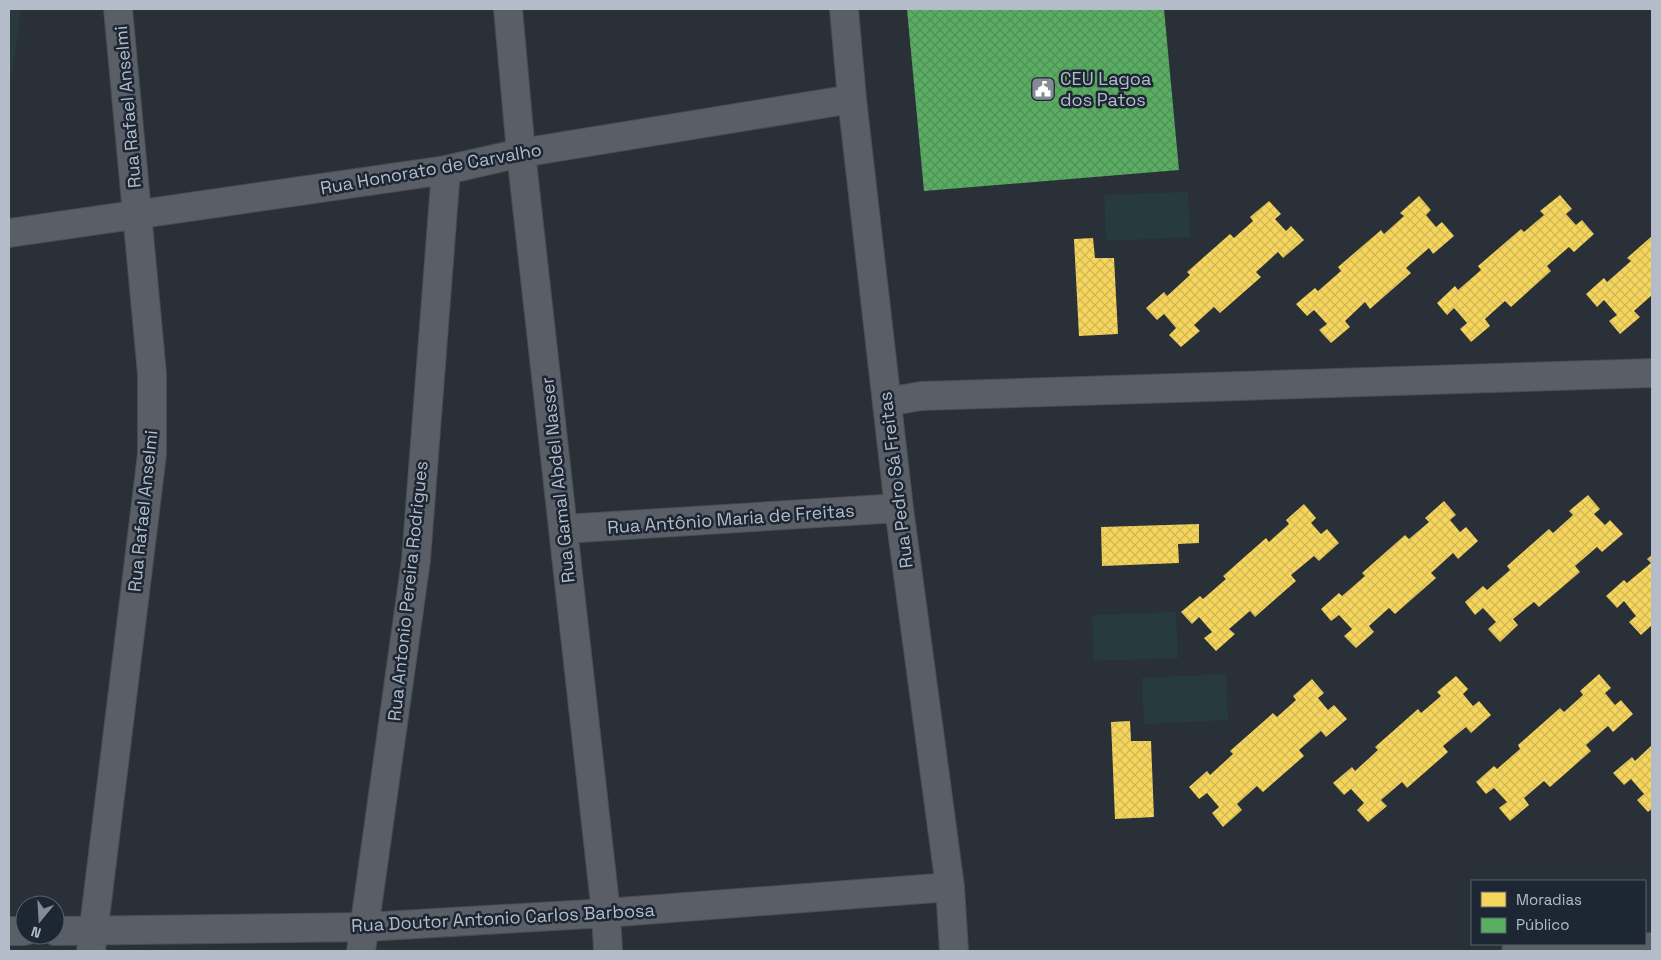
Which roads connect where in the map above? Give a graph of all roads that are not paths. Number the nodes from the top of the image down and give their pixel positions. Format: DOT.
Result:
graph roads {
  1 [pos="118,9"];
  2 [pos="508,9"];
  3 [pos="844,9"];
  4 [pos="852,99"];
  5 [pos="521,153"];
  6 [pos="446,170"];
  7 [pos="138,215"];
  8 [pos="9,233"];
  9 [pos="1652,373"];
  10 [pos="887,402"];
  11 [pos="899,508"];
  12 [pos="564,529"];
  13 [pos="950,887"];
  14 [pos="606,913"];
  15 [pos="65,934"];
  16 [pos="363,939"];
  17 [pos="93,941"];
  18 [pos="1652,947"];
  19 [pos="1582,950"];
  20 [pos="608,951"];
  21 [pos="954,951"];
  22 [pos="1516,951"];
  1 -- 7 [label="street, Rua Rafael Anselmi"];
  2 -- 5 [label="street, Rua Gamal Abdel Nasser"];
  3 -- 4 [label="street, Rua Pedro Sá Freitas"];
  4 -- 5 [label="street, Rua Honorato de Carvalho"];
  4 -- 10 [label="street, Rua Pedro Sá Freitas"];
  5 -- 6 [label="street, Rua Honorato de Carvalho"];
  5 -- 12 [label="street, Rua Gamal Abdel Nasser"];
  6 -- 7 [label="street, Rua Honorato de Carvalho"];
  6 -- 16 [label="street, Rua Antonio Pereira Rodrigues"];
  7 -- 8 [label="street, Rua Honorato de Carvalho"];
  7 -- 17 [label="street, Rua Rafael Anselmi"];
  9 -- 10 [label="street"];
  10 -- 11 [label="street, Rua Pedro Sá Freitas"];
  11 -- 12 [label="street, Rua Antônio Maria de Freitas"];
  11 -- 13 [label="street, Rua Pedro Sá Freitas"];
  12 -- 14 [label="street, Rua Gamal Abdel Nasser"];
  13 -- 14 [label="street, Rua Doutor Antonio Carlos Barbosa"];
  13 -- 21 [label="street, Rua Pedro Sá Freitas"];
  14 -- 16 [label="street, Rua Doutor Antonio Carlos Barbosa"];
  14 -- 20 [label="street, Rua Gamal Abdel Nasser"];
  15 -- 17 [label="street, Rua Doutor Antonio Carlos Barbosa"];
  16 -- 17 [label="street, Rua Doutor Antonio Carlos Barbosa"];
  18 -- 19 [label="street"];
  19 -- 22 [label="street"];
}
